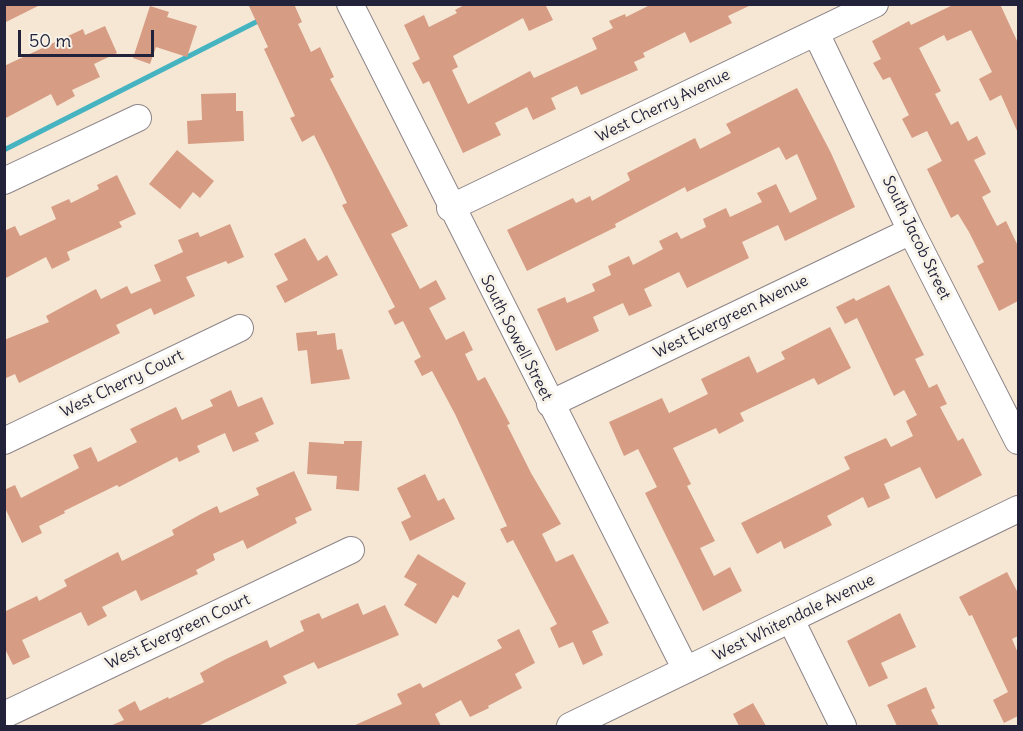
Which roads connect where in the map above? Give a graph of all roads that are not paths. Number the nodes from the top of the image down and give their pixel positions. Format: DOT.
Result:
graph roads {
  1 [pos="350,4"];
  2 [pos="875,4"];
  3 [pos="816,33"];
  4 [pos="138,118"];
  5 [pos="4,181"];
  6 [pos="450,208"];
  7 [pos="911,231"];
  8 [pos="240,328"];
  9 [pos="550,404"];
  10 [pos="4,441"];
  11 [pos="1018,441"];
  12 [pos="1018,509"];
  13 [pos="351,550"];
  14 [pos="791,620"];
  15 [pos="686,670"];
  16 [pos="4,715"];
  17 [pos="570,726"];
  18 [pos="843,726"];
  1 -- 6 [label="street, South Sowell Street"];
  2 -- 3 [label="street, West Cherry Avenue"];
  3 -- 6 [label="street, West Cherry Avenue"];
  3 -- 7 [label="street, South Jacob Street"];
  4 -- 5 [label="street"];
  6 -- 9 [label="street, South Sowell Street"];
  7 -- 9 [label="street, West Evergreen Avenue"];
  7 -- 11 [label="street, South Jacob Street"];
  8 -- 10 [label="street, West Cherry Court"];
  9 -- 15 [label="street, South Sowell Street"];
  12 -- 14 [label="street, West Whitendale Avenue"];
  13 -- 16 [label="street, West Evergreen Court"];
  14 -- 15 [label="street, West Whitendale Avenue"];
  14 -- 18 [label="street"];
  15 -- 17 [label="street, West Whitendale Avenue"];
}
